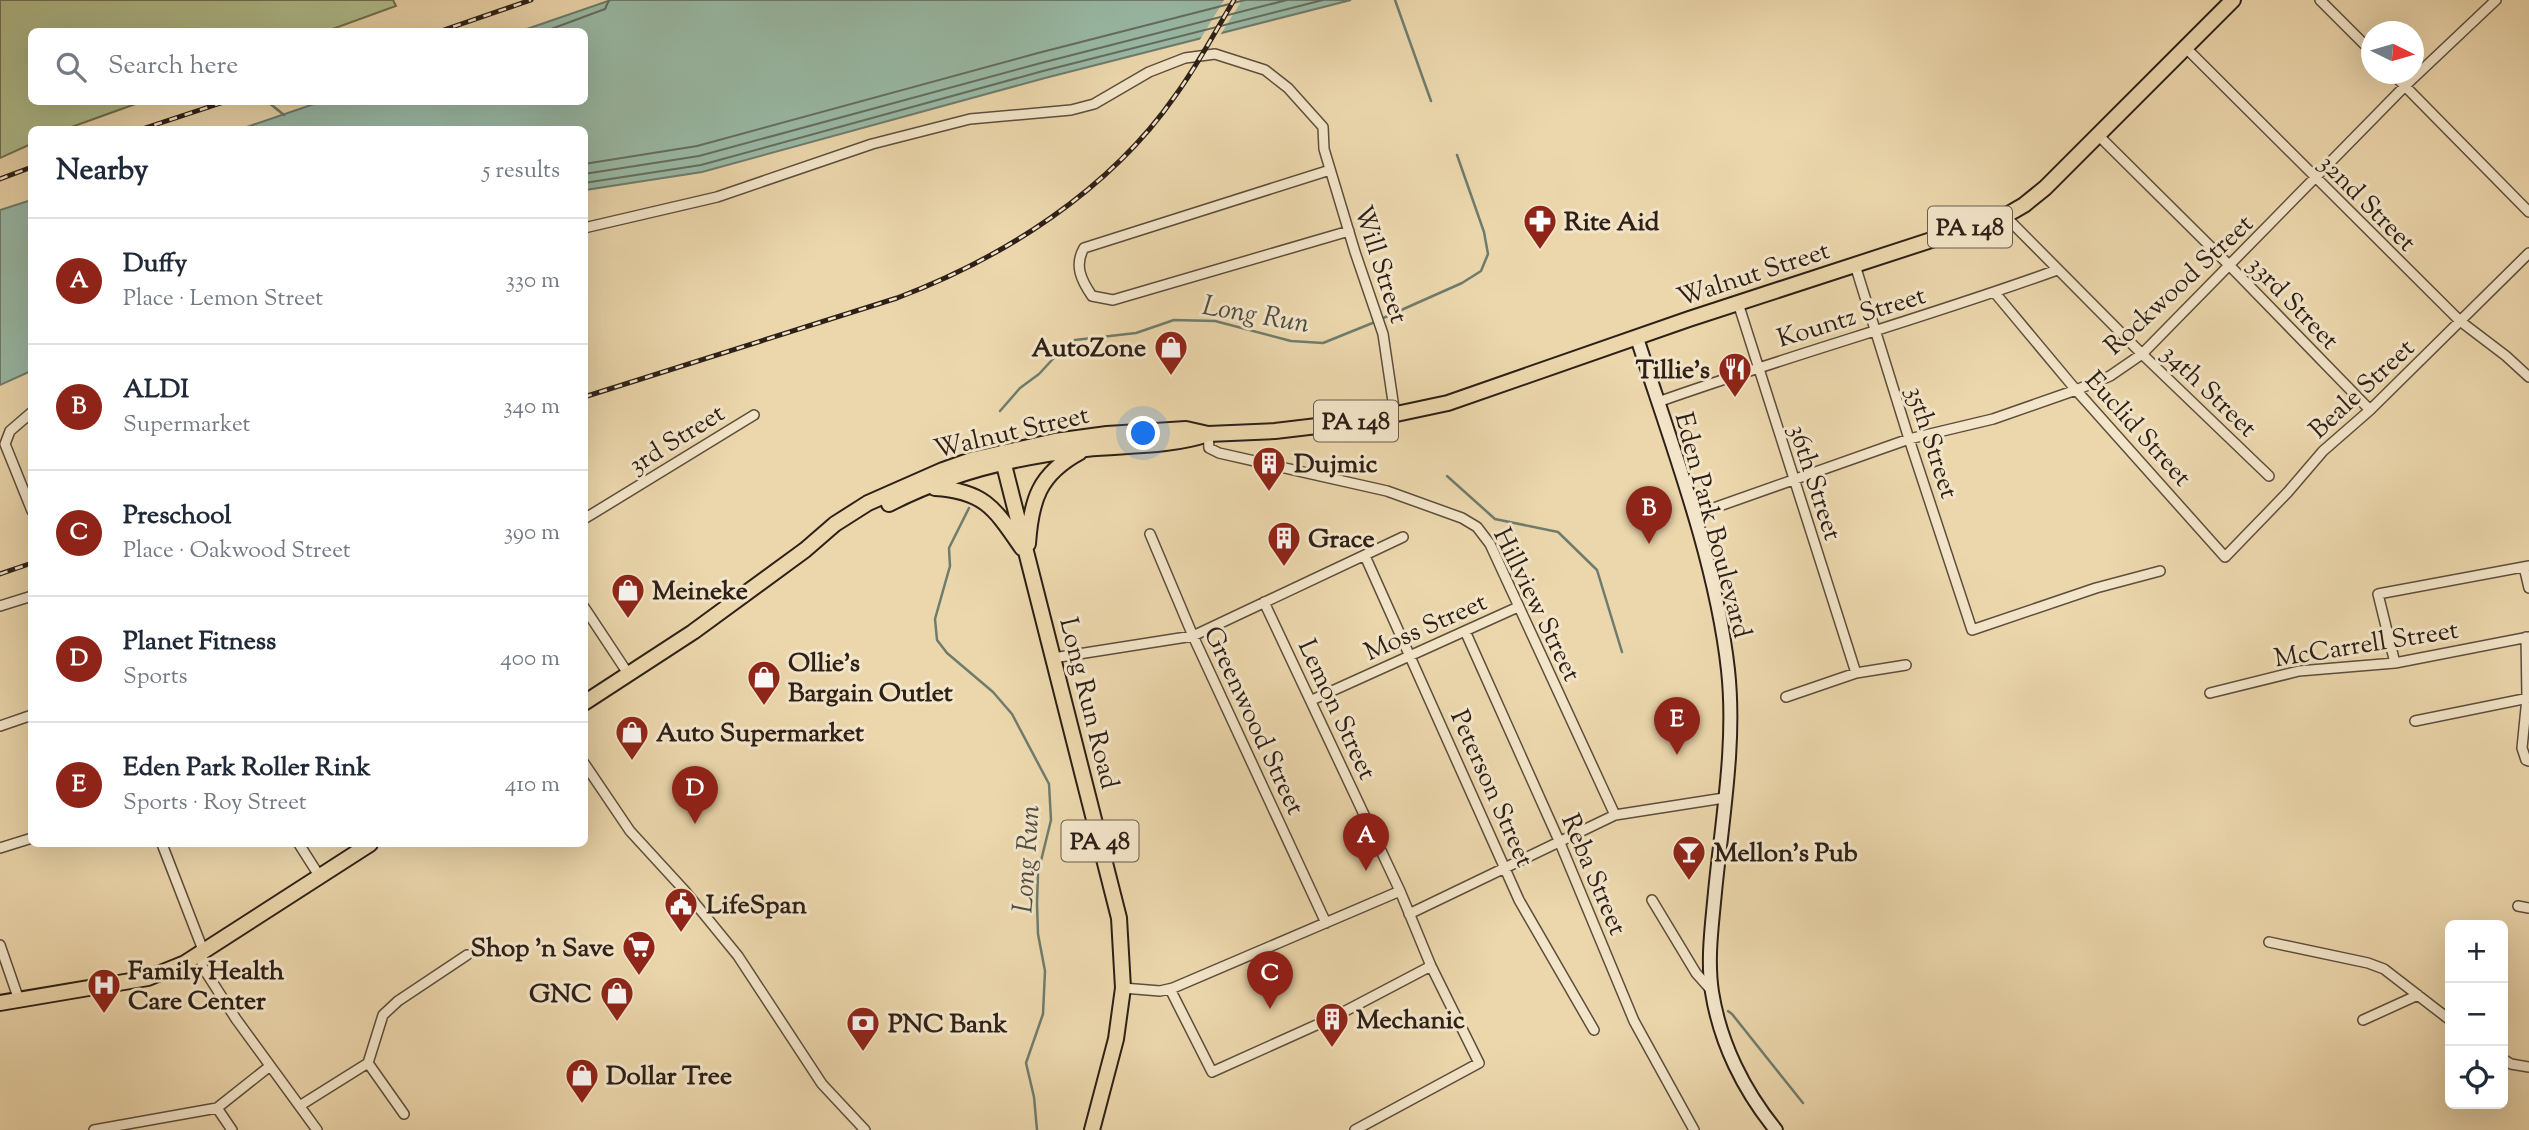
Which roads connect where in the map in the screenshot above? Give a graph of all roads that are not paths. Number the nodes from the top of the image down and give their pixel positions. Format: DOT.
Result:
graph roads {
  1 [pos="2233,0"];
  2 [pos="2320,0"];
  3 [pos="2496,0"];
  4 [pos="2361,42"];
  5 [pos="2186,48"];
  6 [pos="2405,86"];
  7 [pos="2098,135"];
  8 [pos="1330,170"];
  9 [pos="2315,179"];
  10 [pos="2529,212"];
  11 [pos="2005,216"];
  12 [pos="588,227"];
  13 [pos="1349,231"];
  14 [pos="2529,253"];
  15 [pos="1855,265"];
  16 [pos="2230,266"];
  17 [pos="2057,270"];
  18 [pos="1995,293"];
  19 [pos="1738,303"];
  20 [pos="2460,321"];
  21 [pos="1876,329"];
  22 [pos="1637,338"];
  23 [pos="2142,354"];
  24 [pos="1758,366"];
  25 [pos="2529,377"];
  26 [pos="2076,390"];
  27 [pos="1658,402"];
  28 [pos="2370,410"];
  29 [pos="28,415"];
  30 [pos="754,415"];
  31 [pos="1395,415"];
  32 [pos="1209,434"];
  33 [pos="1909,439"];
  34 [pos="1087,449"];
  35 [pos="1002,458"];
  36 [pos="2269,476"];
  37 [pos="1793,481"];
  38 [pos="926,488"];
  39 [pos="28,501"];
  40 [pos="1694,515"];
  41 [pos="588,517"];
  42 [pos="1150,534"];
  43 [pos="1403,537"];
  44 [pos="805,550"];
  45 [pos="1027,556"];
  46 [pos="1365,556"];
  47 [pos="2225,557"];
  48 [pos="2527,567"];
  49 [pos="2160,571"];
  50 [pos="2529,588"];
  51 [pos="28,597"];
  52 [pos="1264,601"];
  53 [pos="0,606"];
  54 [pos="1518,607"];
  55 [pos="588,613"];
  56 [pos="1465,631"];
  57 [pos="1193,636"];
  58 [pos="2528,637"];
  59 [pos="1411,655"];
  60 [pos="1054,658"];
  61 [pos="2395,663"];
  62 [pos="1906,665"];
  63 [pos="1856,673"];
  64 [pos="629,675"];
  65 [pos="2210,693"];
  66 [pos="1786,697"];
  67 [pos="2528,698"];
  68 [pos="1312,700"];
  69 [pos="588,701"];
  70 [pos="28,716"];
  71 [pos="2415,722"];
  72 [pos="0,726"];
  73 [pos="2529,761"];
  74 [pos="588,769"];
  75 [pos="1724,798"];
  76 [pos="1615,814"];
  77 [pos="28,839"];
  78 [pos="1560,843"];
  79 [pos="163,847"];
  80 [pos="301,847"];
  81 [pos="365,847"];
  82 [pos="0,848"];
  83 [pos="1505,867"];
  84 [pos="320,877"];
  85 [pos="1400,891"];
  86 [pos="1652,900"];
  87 [pos="2518,906"];
  88 [pos="2529,908"];
  89 [pos="1409,914"];
  90 [pos="1326,923"];
  91 [pos="2269,942"];
  92 [pos="0,945"];
  93 [pos="203,950"];
  94 [pos="467,955"];
  95 [pos="1431,966"];
  96 [pos="1123,988"];
  97 [pos="1170,989"];
  98 [pos="1712,991"];
  99 [pos="2417,995"];
  100 [pos="19,1000"];
  101 [pos="0,1003"];
  102 [pos="2445,1016"];
  103 [pos="2363,1020"];
  104 [pos="1594,1030"];
  105 [pos="2508,1062"];
  106 [pos="368,1063"];
  107 [pos="270,1066"];
  108 [pos="2529,1067"];
  109 [pos="301,1105"];
  110 [pos="217,1108"];
  111 [pos="404,1114"];
  112 [pos="94,1130"];
  113 [pos="232,1130"];
  114 [pos="317,1130"];
  115 [pos="865,1130"];
  116 [pos="1092,1130"];
  117 [pos="1355,1130"];
  118 [pos="1694,1130"];
  119 [pos="1776,1130"];
  1 -- 5 [label="main road, Walnut Street / PA 148"];
  2 -- 4 [label="street"];
  3 -- 6 [label="street, Rockwood Street"];
  5 -- 7 [label="main road, Walnut Street / PA 148"];
  5 -- 9 [label="street, 32nd Street"];
  6 -- 9 [label="street, Rockwood Street"];
  6 -- 10 [label="street"];
  7 -- 11 [label="main road, Walnut Street / PA 148"];
  7 -- 16 [label="street, 33rd Street"];
  8 -- 12 [label="street, Will Street"];
  8 -- 13 [label="street, Will Street"];
  8 -- 13 [label="street"];
  9 -- 16 [label="street, Rockwood Street"];
  9 -- 20 [label="street, 32nd Street"];
  11 -- 15 [label="main road, Walnut Street / PA 148"];
  11 -- 17 [label="street, 34th Street"];
  13 -- 31 [label="street, Will Street"];
  14 -- 20 [label="street, Beale Street"];
  15 -- 19 [label="main road, Walnut Street / PA 148"];
  15 -- 21 [label="street, 35th Street"];
  16 -- 23 [label="street, Rockwood Street"];
  16 -- 28 [label="street, 33rd Street"];
  17 -- 18 [label="street, Kountz Street"];
  17 -- 23 [label="street, 34th Street"];
  18 -- 21 [label="street, Kountz Street"];
  18 -- 26 [label="street, Euclid Street"];
  19 -- 22 [label="main road, Walnut Street / PA 148"];
  19 -- 24 [label="street, 36th Street"];
  20 -- 25 [label="street, 32nd Street"];
  20 -- 28 [label="street, Beale Street"];
  21 -- 24 [label="street, Kountz Street"];
  21 -- 33 [label="street, 35th Street"];
  22 -- 27 [label="main road, Eden Park Boulevard"];
  22 -- 31 [label="main road, Walnut Street / PA 148"];
  23 -- 26 [label="street, Rockwood Street"];
  23 -- 36 [label="street, 34th Street"];
  24 -- 27 [label="street, Kountz Street"];
  24 -- 37 [label="street, 36th Street"];
  26 -- 33 [label="street, Rockwood Street"];
  26 -- 47 [label="street, Euclid Street"];
  27 -- 40 [label="main road, Eden Park Boulevard"];
  28 -- 47 [label="street, Beale Street"];
  29 -- 39 [label="street"];
  30 -- 41 [label="street, 3rd Street"];
  31 -- 32 [label="main road, Walnut Street / PA 148"];
  32 -- 34 [label="main road, Walnut Street / PA 148"];
  32 -- 35 [label="main road, Walnut Street / PA 148"];
  32 -- 54 [label="street, Hillview Street"];
  33 -- 37 [label="street, Rockwood Street"];
  33 -- 49 [label="street, 35th Street"];
  34 -- 35 [label="main road, Walnut Street / PA 148"];
  34 -- 45 [label="main road"];
  35 -- 38 [label="main road, Walnut Street / PA 148"];
  35 -- 44 [label="main road, Walnut Street / PA 48"];
  35 -- 45 [label="main road, Long Run Road / PA 48"];
  37 -- 40 [label="street, Rockwood Street"];
  37 -- 63 [label="street, 36th Street"];
  38 -- 44 [label="main road, Walnut Street / PA 48"];
  38 -- 45 [label="main road, PA 48"];
  40 -- 75 [label="main road, Eden Park Boulevard"];
  42 -- 57 [label="street, Greenwood Street"];
  43 -- 46 [label="street"];
  44 -- 64 [label="main road, Walnut Street / PA 48"];
  45 -- 60 [label="main road, Long Run Road / PA 48"];
  46 -- 52 [label="street"];
  46 -- 59 [label="street, Peterson Street"];
  48 -- 50 [label="street"];
  48 -- 61 [label="street"];
  51 -- 53 [label="street"];
  52 -- 57 [label="street"];
  52 -- 68 [label="street, Lemon Street"];
  54 -- 56 [label="street, Moss Street"];
  54 -- 76 [label="street, Hillview Street"];
  55 -- 64 [label="street"];
  56 -- 59 [label="street, Moss Street"];
  56 -- 78 [label="street, Reba Street"];
  57 -- 60 [label="street"];
  57 -- 90 [label="street, Greenwood Street"];
  58 -- 61 [label="street, McCarrell Street"];
  58 -- 67 [label="street"];
  59 -- 68 [label="street, Moss Street"];
  59 -- 83 [label="street, Peterson Street"];
  60 -- 96 [label="main road, Long Run Road / PA 48"];
  61 -- 65 [label="street, McCarrell Street"];
  62 -- 63 [label="street"];
  63 -- 66 [label="street"];
  64 -- 69 [label="main road, Walnut Street / PA 48"];
  67 -- 71 [label="street"];
  67 -- 73 [label="street"];
  68 -- 85 [label="street, Lemon Street"];
  70 -- 72 [label="street"];
  74 -- 115 [label="street"];
  75 -- 76 [label="street"];
  75 -- 98 [label="main road, Eden Park Boulevard"];
  76 -- 78 [label="street"];
  77 -- 82 [label="street"];
  78 -- 83 [label="street"];
  78 -- 118 [label="street, Reba Street"];
  79 -- 93 [label="street"];
  80 -- 84 [label="street"];
  81 -- 84 [label="main road"];
  83 -- 89 [label="street"];
  83 -- 104 [label="street, Peterson Street"];
  84 -- 93 [label="main road"];
  85 -- 89 [label="street, Lemon Street"];
  85 -- 90 [label="street"];
  86 -- 98 [label="street"];
  87 -- 88 [label="street"];
  89 -- 95 [label="street, Lemon Street"];
  90 -- 97 [label="street"];
  91 -- 99 [label="street"];
  92 -- 100 [label="street"];
  93 -- 100 [label="main road"];
  93 -- 107 [label="street"];
  94 -- 106 [label="street"];
  95 -- 97 [label="street"];
  95 -- 117 [label="street, Lemon Street"];
  96 -- 97 [label="street"];
  96 -- 116 [label="main road, Long Run Road / PA 48"];
  98 -- 119 [label="main road, Eden Park Boulevard"];
  99 -- 102 [label="street"];
  99 -- 103 [label="street"];
  100 -- 101 [label="main road"];
  105 -- 108 [label="street"];
  106 -- 109 [label="street"];
  106 -- 111 [label="street"];
  107 -- 109 [label="street"];
  107 -- 110 [label="street"];
  109 -- 114 [label="street"];
  110 -- 112 [label="street"];
  110 -- 113 [label="street"];
}
